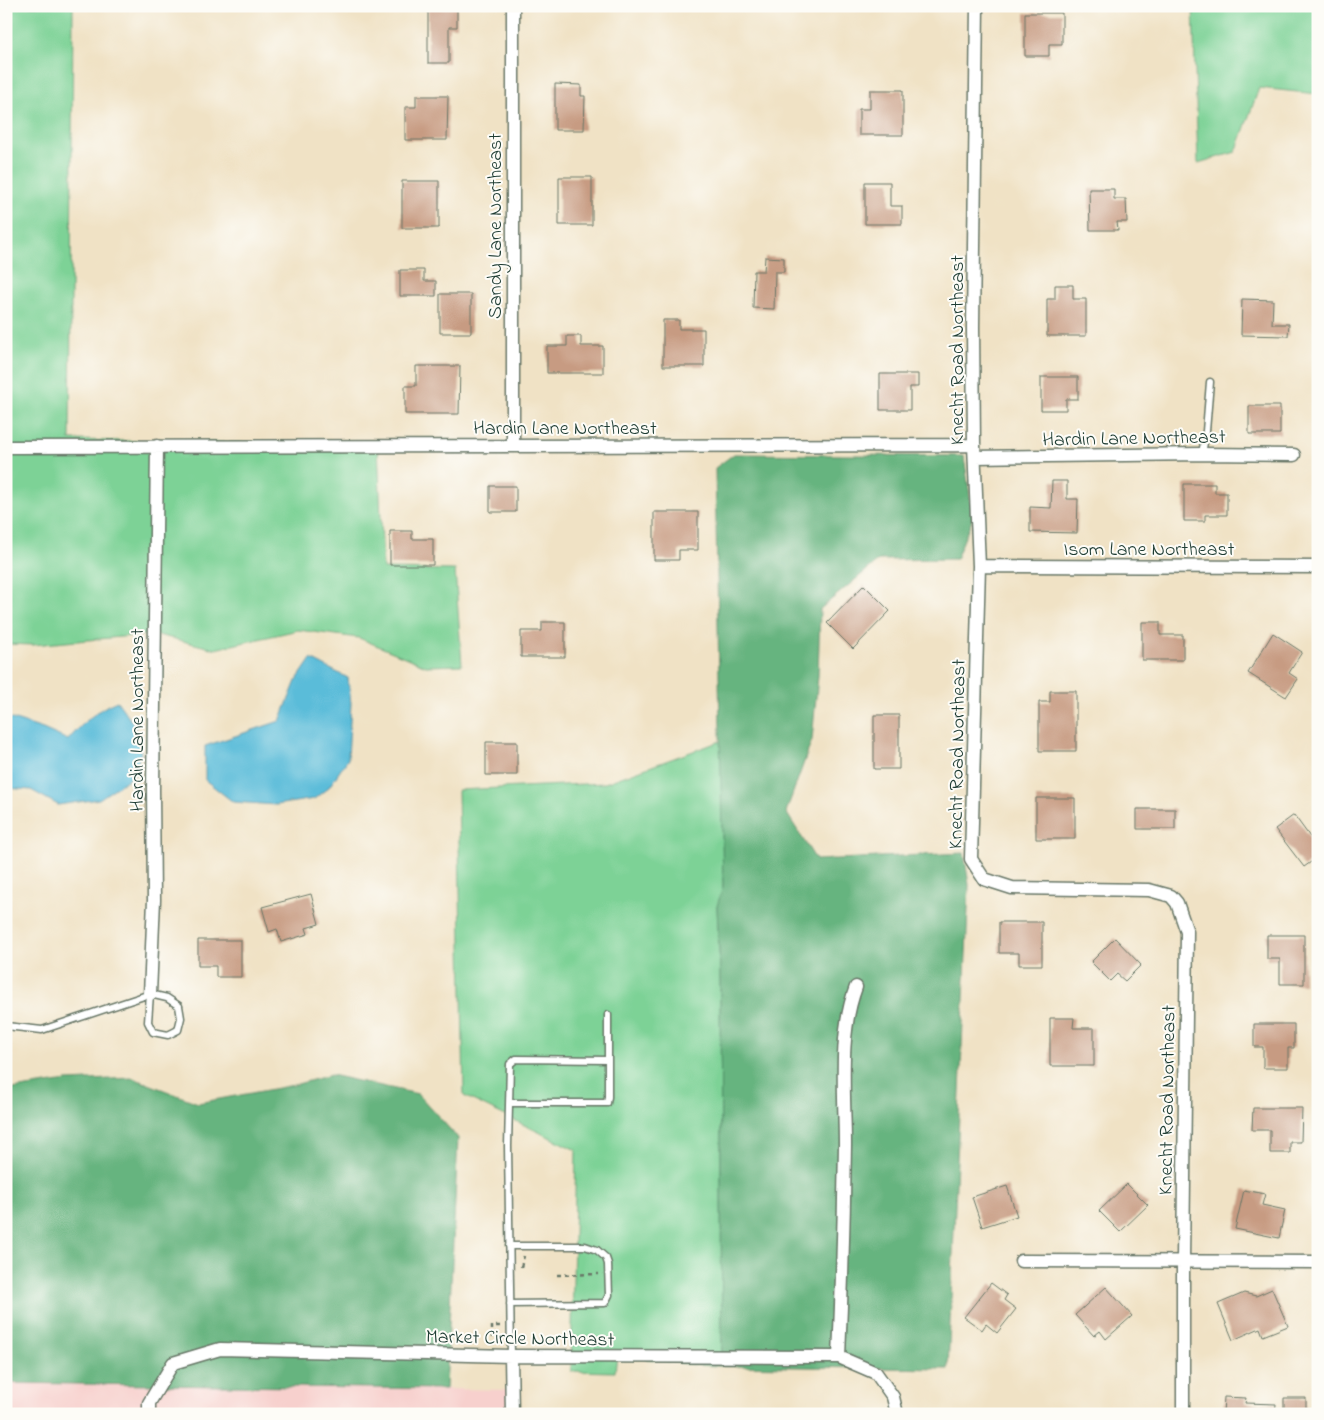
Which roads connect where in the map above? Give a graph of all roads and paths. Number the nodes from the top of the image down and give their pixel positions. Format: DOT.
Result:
graph roads {
  1 [pos="513,6"];
  2 [pos="977,6"];
  3 [pos="1210,382"];
  4 [pos="157,446"];
  5 [pos="513,446"];
  6 [pos="6,447"];
  7 [pos="975,451"];
  8 [pos="1202,454"];
  9 [pos="1294,454"];
  10 [pos="979,566"];
  11 [pos="1318,567"];
  12 [pos="856,987"];
  13 [pos="150,994"];
  14 [pos="608,1016"];
  15 [pos="6,1026"];
  16 [pos="608,1060"];
  17 [pos="509,1103"];
  18 [pos="509,1246"];
  19 [pos="529,1252"];
  20 [pos="1021,1261"];
  21 [pos="1183,1262"];
  22 [pos="1318,1262"];
  23 [pos="599,1266"];
  24 [pos="521,1275"];
  25 [pos="557,1275"];
  26 [pos="510,1304"];
  27 [pos="511,1356"];
  28 [pos="838,1357"];
  29 [pos="149,1414"];
  30 [pos="512,1414"];
  31 [pos="897,1414"];
  32 [pos="1183,1414"];
  1 -- 5 [label="street, Sandy Lane Northeast"];
  2 -- 7 [label="street, Knecht Road Northeast"];
  3 -- 8 [label="lane"];
  4 -- 5 [label="street, Hardin Lane Northeast"];
  4 -- 6 [label="street, Hardin Lane Northeast"];
  4 -- 13 [label="street, Hardin Lane Northeast"];
  5 -- 7 [label="street, Hardin Lane Northeast"];
  7 -- 8 [label="street, Hardin Lane Northeast"];
  7 -- 10 [label="street, Knecht Road Northeast"];
  8 -- 9 [label="street, Hardin Lane Northeast"];
  10 -- 11 [label="street, Isom Lane Northeast"];
  10 -- 21 [label="street, Knecht Road Northeast"];
  12 -- 28 [label="street"];
  13 -- 13 [label="lane"];
  13 -- 15 [label="lane"];
  14 -- 16 [label="lane"];
  16 -- 17 [label="lane"];
  16 -- 17 [label="lane"];
  17 -- 18 [label="lane"];
  18 -- 26 [label="lane"];
  18 -- 26 [label="lane"];
  19 -- 24 [label="path"];
  20 -- 21 [label="street"];
  21 -- 22 [label="street"];
  21 -- 32 [label="street, Knecht Road Northeast"];
  23 -- 25 [label="path"];
  26 -- 27 [label="lane"];
  27 -- 28 [label="street, Market Circle Northeast"];
  27 -- 29 [label="street, Market Circle Northeast"];
  27 -- 30 [label="street"];
  28 -- 31 [label="street, Market Circle Northeast"];
}
